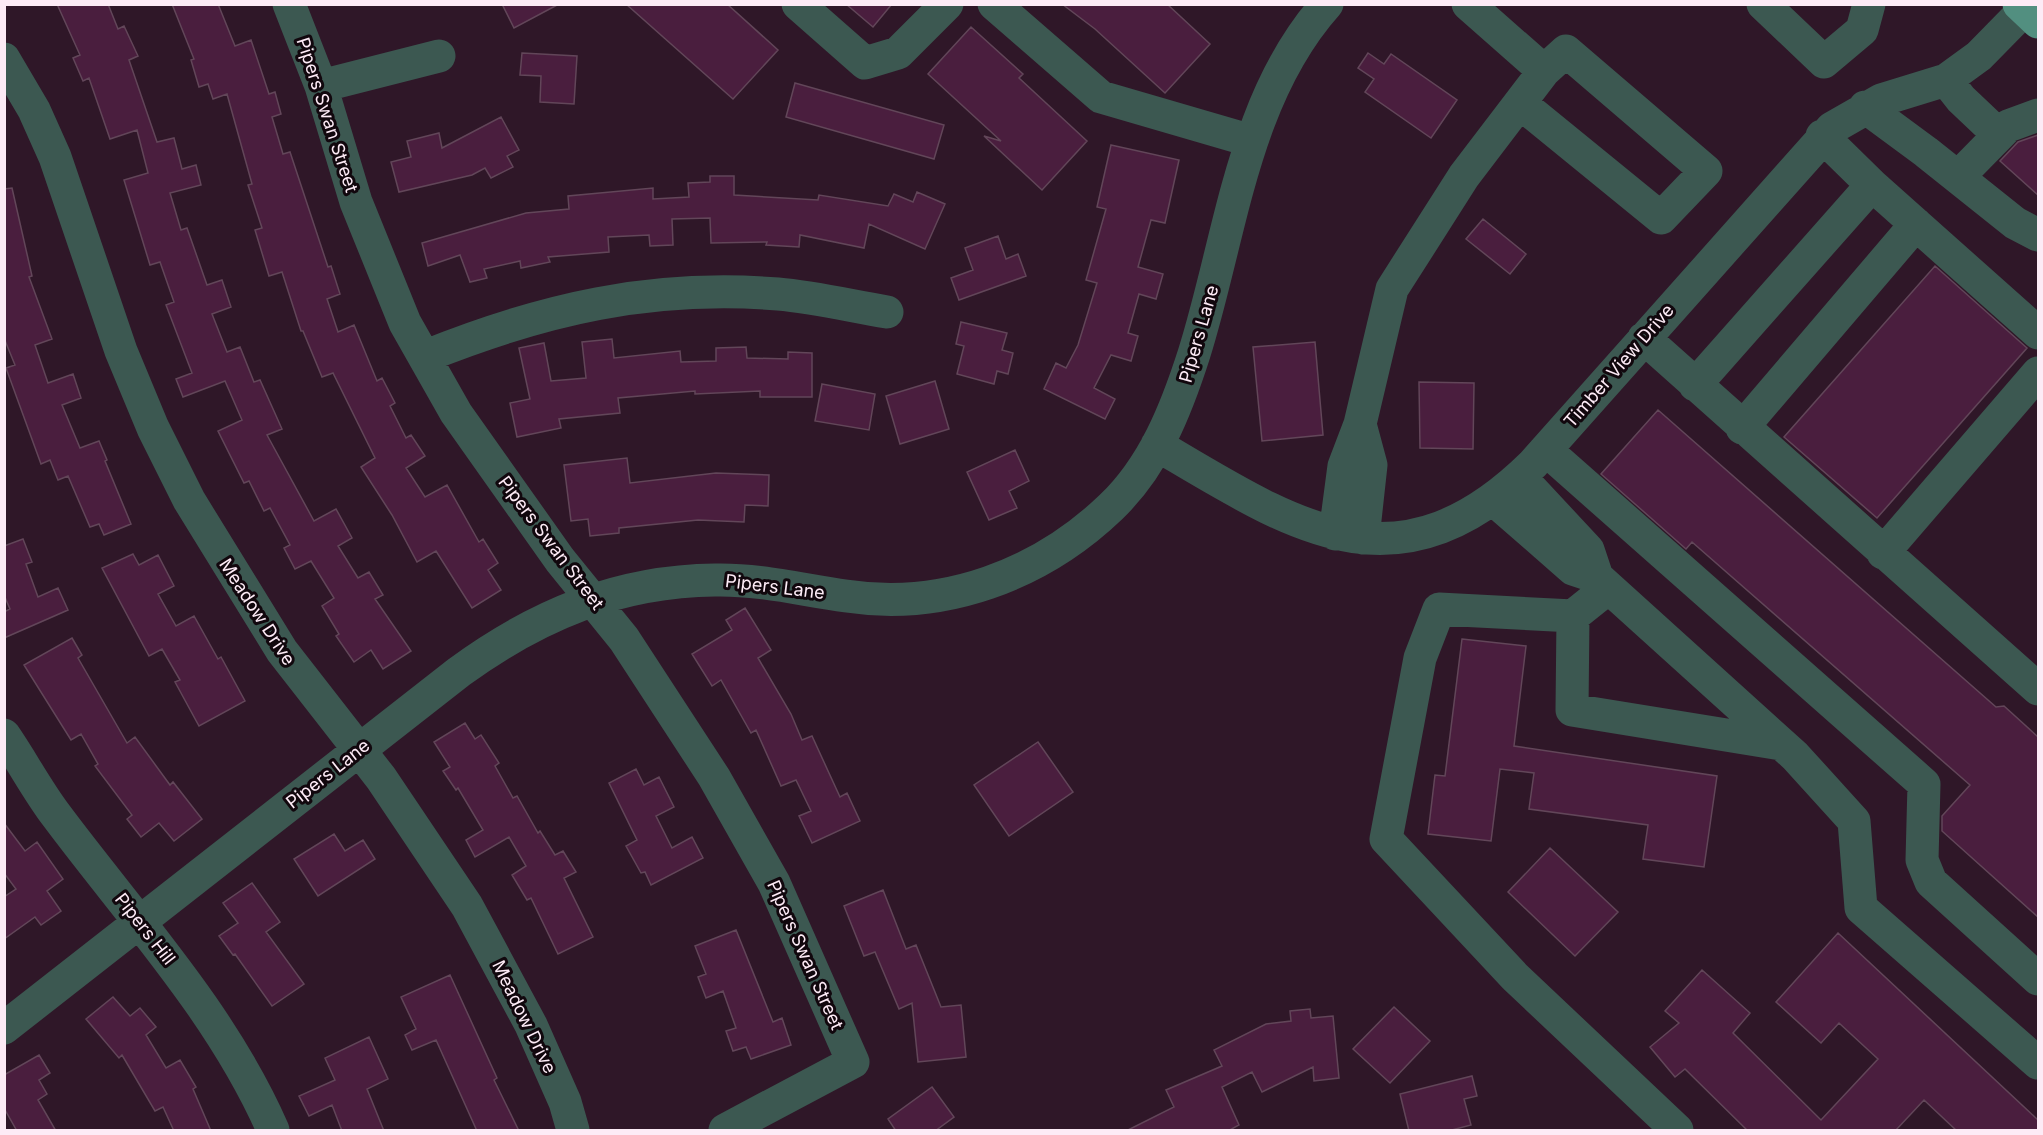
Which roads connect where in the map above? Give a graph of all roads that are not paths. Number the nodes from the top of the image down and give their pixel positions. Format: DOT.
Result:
graph roads {
  1 [pos="289,4"];
  2 [pos="798,4"];
  3 [pos="947,4"];
  4 [pos="994,4"];
  5 [pos="1327,4"];
  6 [pos="1468,4"];
  7 [pos="1762,4"];
  8 [pos="1869,4"];
  9 [pos="2027,9"];
  10 [pos="439,56"];
  11 [pos="4,59"];
  12 [pos="1544,71"];
  13 [pos="1946,80"];
  14 [pos="321,86"];
  15 [pos="1520,103"];
  16 [pos="1865,107"];
  17 [pos="2038,115"];
  18 [pos="1999,135"];
  19 [pos="1822,136"];
  20 [pos="1252,141"];
  21 [pos="1958,177"];
  22 [pos="1872,185"];
  23 [pos="1916,224"];
  24 [pos="2038,235"];
  25 [pos="887,312"];
  26 [pos="2038,333"];
  27 [pos="1644,339"];
  28 [pos="426,356"];
  29 [pos="2038,373"];
  30 [pos="1695,385"];
  31 [pos="1742,428"];
  32 [pos="1157,446"];
  33 [pos="1546,450"];
  34 [pos="1520,477"];
  35 [pos="1494,500"];
  36 [pos="1349,536"];
  37 [pos="1883,553"];
  38 [pos="1603,583"];
  39 [pos="592,600"];
  40 [pos="1573,616"];
  41 [pos="2038,689"];
  42 [pos="4,735"];
  43 [pos="1781,744"];
  44 [pos="358,750"];
  45 [pos="141,923"];
  46 [pos="2038,979"];
  47 [pos="4,1028"];
  48 [pos="2038,1063"];
  49 [pos="273,1131"];
  50 [pos="573,1131"];
  51 [pos="725,1131"];
  52 [pos="1677,1131"];
  1 -- 14 [label="street, Pipers Swan Street"];
  2 -- 3 [label="street"];
  4 -- 20 [label="street"];
  5 -- 20 [label="street, Pipers Lane"];
  6 -- 12 [label="street"];
  7 -- 8 [label="street"];
  9 -- 13 [label="street, Timber View Drive"];
  10 -- 14 [label="street"];
  11 -- 44 [label="street, Meadow Drive"];
  12 -- 15 [label="street"];
  12 -- 15 [label="street"];
  13 -- 16 [label="street, Timber View Drive"];
  13 -- 18 [label="street"];
  14 -- 28 [label="street, Pipers Swan Street"];
  15 -- 36 [label="street"];
  16 -- 19 [label="street, Timber View Drive"];
  16 -- 21 [label="street"];
  17 -- 18 [label="street"];
  18 -- 21 [label="street"];
  19 -- 22 [label="street"];
  19 -- 27 [label="street, Timber View Drive"];
  20 -- 32 [label="street, Pipers Lane"];
  21 -- 24 [label="street"];
  22 -- 23 [label="street"];
  22 -- 30 [label="street"];
  23 -- 26 [label="street"];
  23 -- 31 [label="street"];
  25 -- 28 [label="street"];
  27 -- 30 [label="street"];
  27 -- 33 [label="street, Timber View Drive"];
  28 -- 39 [label="street, Pipers Swan Street"];
  29 -- 37 [label="street"];
  30 -- 31 [label="street"];
  31 -- 37 [label="street"];
  32 -- 36 [label="street, Timber View Drive"];
  32 -- 39 [label="street, Pipers Lane"];
  33 -- 34 [label="street, Timber View Drive"];
  33 -- 46 [label="street"];
  34 -- 35 [label="street, Timber View Drive"];
  34 -- 38 [label="street"];
  35 -- 36 [label="street, Timber View Drive"];
  35 -- 38 [label="street"];
  37 -- 41 [label="street"];
  38 -- 40 [label="street"];
  38 -- 43 [label="street"];
  39 -- 44 [label="street, Pipers Lane"];
  39 -- 51 [label="street, Pipers Swan Street"];
  40 -- 43 [label="street"];
  40 -- 52 [label="street"];
  42 -- 45 [label="street, Pipers Hill"];
  43 -- 48 [label="street"];
  44 -- 45 [label="street, Pipers Lane"];
  44 -- 50 [label="street, Meadow Drive"];
  45 -- 47 [label="street, Pipers Lane"];
  45 -- 49 [label="street, Pipers Hill"];
}
